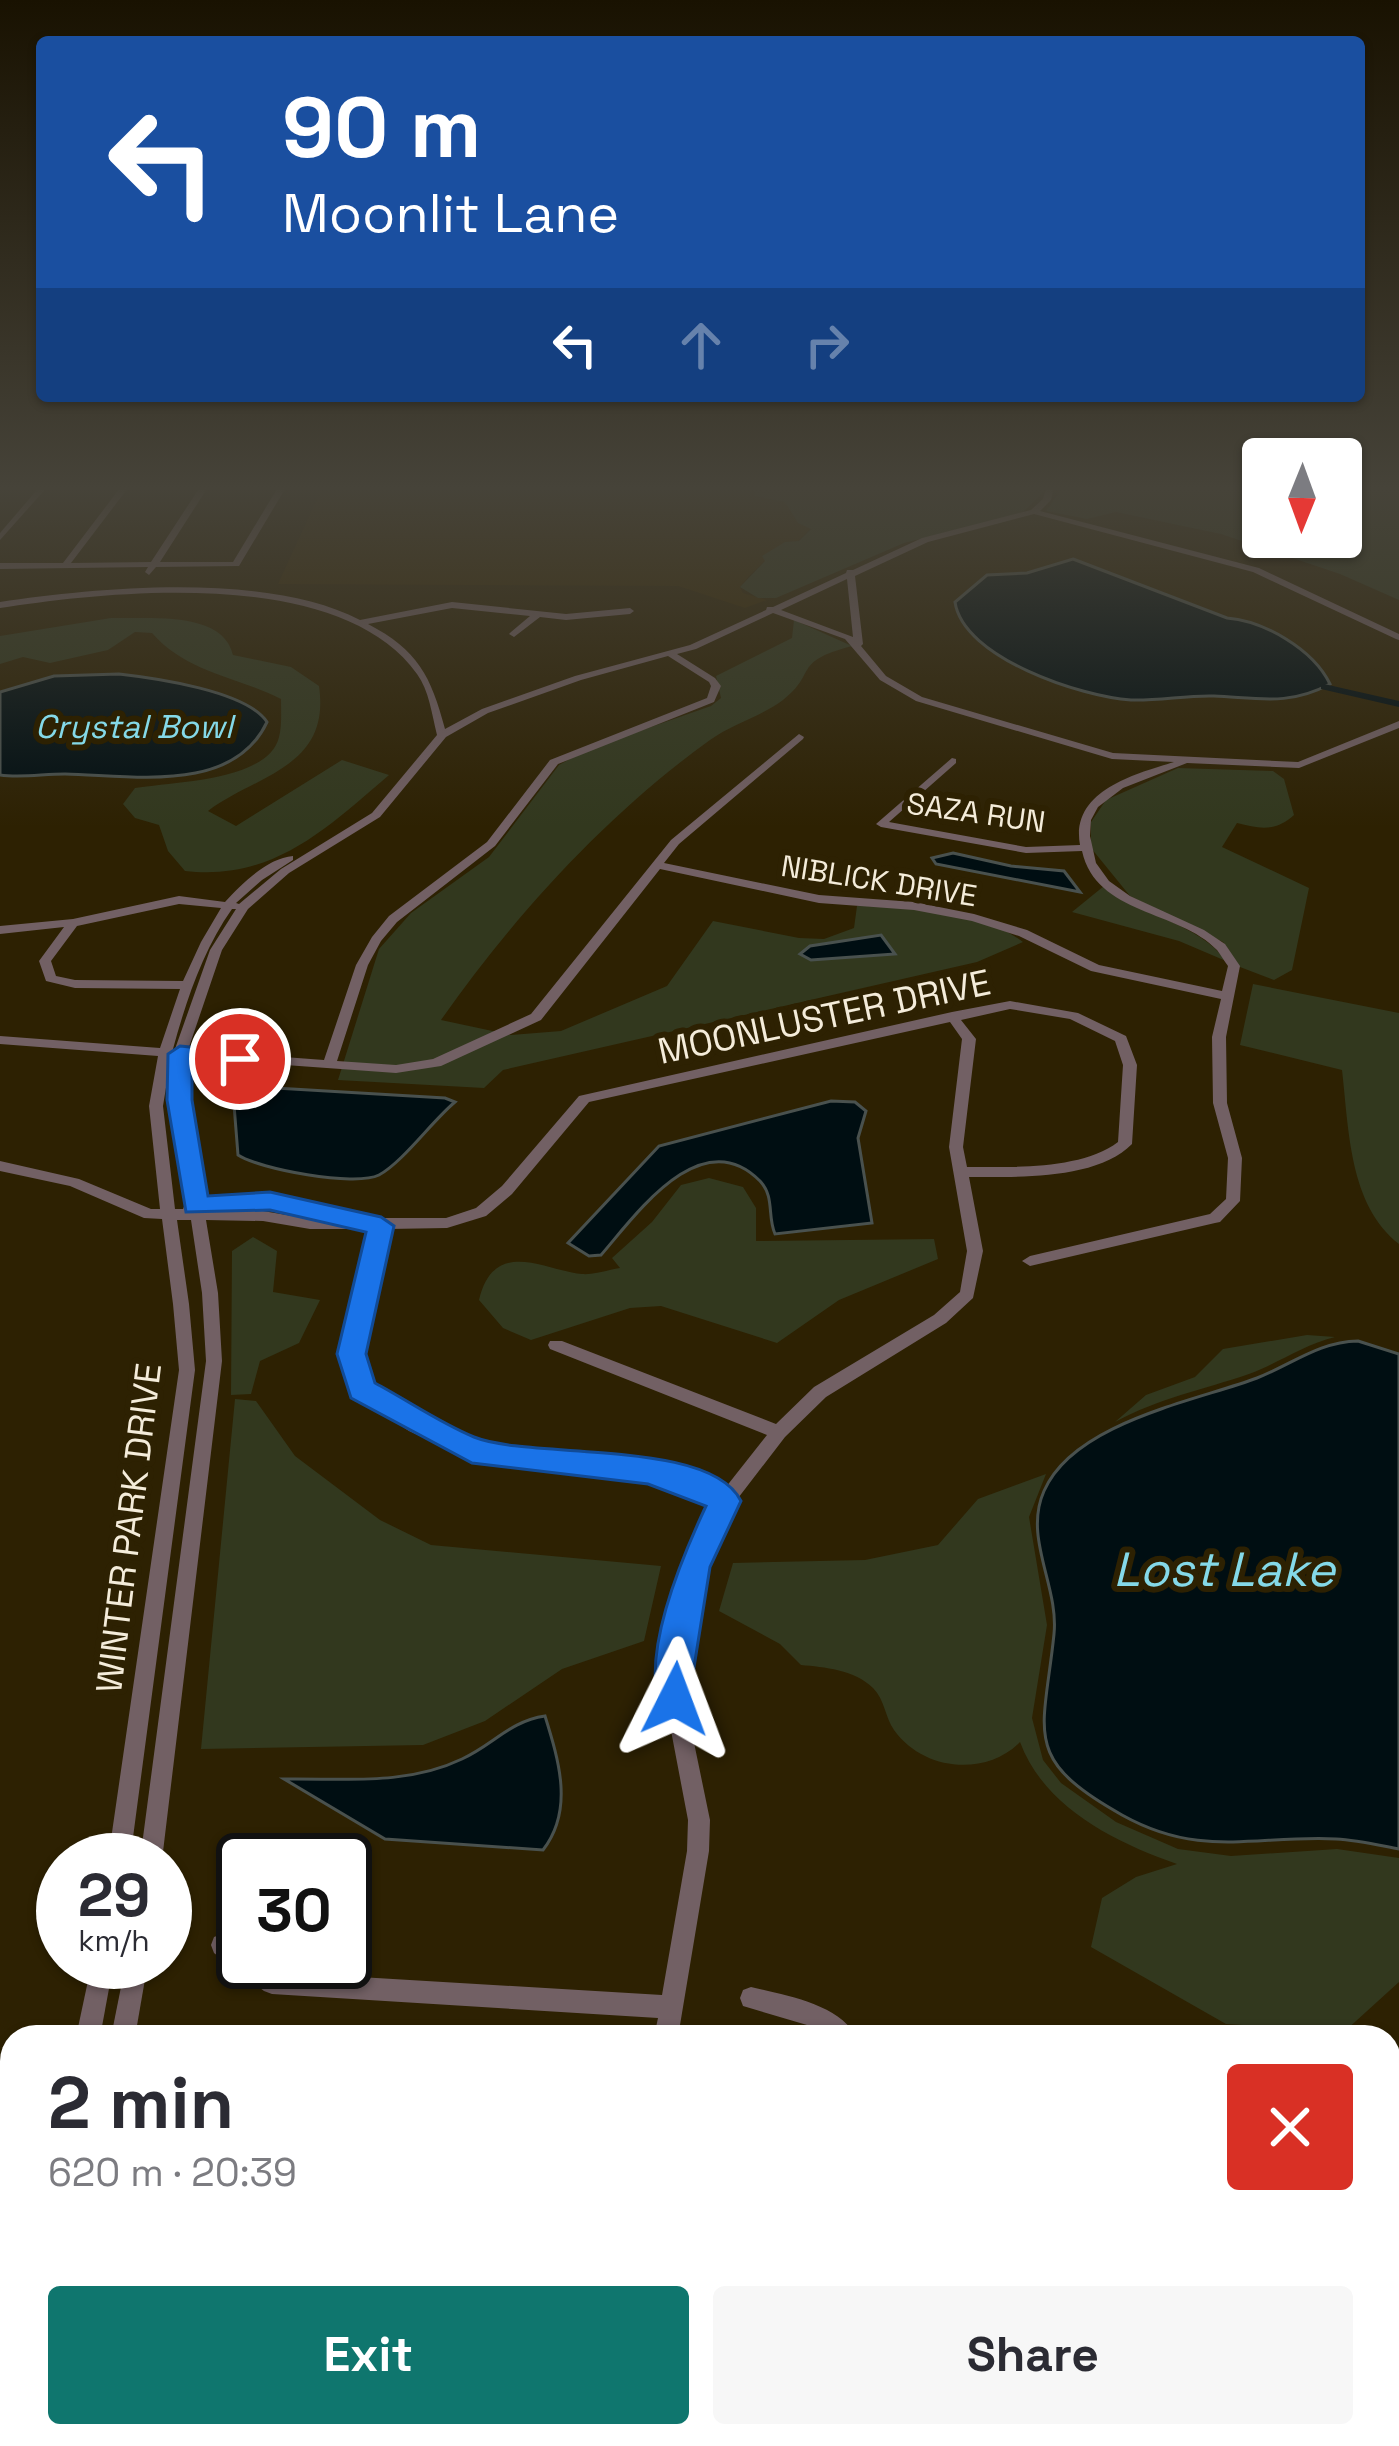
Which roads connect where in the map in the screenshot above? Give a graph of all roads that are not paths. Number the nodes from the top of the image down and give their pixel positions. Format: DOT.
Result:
graph roads {
  1 [pos="59,598"];
  2 [pos="270,598"];
  3 [pos="795,598"];
  4 [pos="853,598"];
  5 [pos="1315,598"];
  6 [pos="0,605"];
  7 [pos="770,610"];
  8 [pos="630,611"];
  9 [pos="538,614"];
  10 [pos="359,623"];
  11 [pos="514,634"];
  12 [pos="1399,638"];
  13 [pos="858,644"];
  14 [pos="671,654"];
  15 [pos="435,709"];
  16 [pos="484,712"];
  17 [pos="1399,724"];
  18 [pos="442,735"];
  19 [pos="799,737"];
  20 [pos="952,761"];
  21 [pos="1183,763"];
  22 [pos="1086,848"];
  23 [pos="658,865"];
  24 [pos="236,906"];
  25 [pos="73,923"];
  26 [pos="0,930"];
  27 [pos="187,989"];
  28 [pos="1226,996"];
  29 [pos="952,1016"];
  30 [pos="0,1040"];
  31 [pos="172,1053"];
  32 [pos="329,1064"];
  33 [pos="0,1166"];
  34 [pos="959,1172"];
  35 [pos="197,1211"];
  36 [pos="172,1214"];
  37 [pos="381,1226"];
  38 [pos="1030,1261"];
  39 [pos="556,1345"];
  40 [pos="779,1432"];
  41 [pos="725,1501"];
  42 [pos="185,1582"];
  43 [pos="161,1585"];
  44 [pos="123,1833"];
  45 [pos="155,1833"];
  46 [pos="98,1989"];
  47 [pos="132,1989"];
  48 [pos="372,1989"];
  49 [pos="752,1998"];
  50 [pos="670,2007"];
  51 [pos="90,2025"];
  52 [pos="125,2025"];
  53 [pos="668,2025"];
  54 [pos="827,2025"];
  1 -- 6 [label="street"];
  2 -- 10 [label="street"];
  3 -- 7 [label="street, WINTER PARK DRIVE"];
  4 -- 13 [label="street"];
  5 -- 12 [label="street"];
  7 -- 13 [label="street"];
  7 -- 14 [label="street, WINTER PARK DRIVE"];
  8 -- 9 [label="street"];
  9 -- 10 [label="street"];
  9 -- 11 [label="street"];
  10 -- 15 [label="street"];
  13 -- 21 [label="street"];
  14 -- 16 [label="street, WINTER PARK DRIVE"];
  14 -- 32 [label="street"];
  15 -- 16 [label="street"];
  15 -- 18 [label="street"];
  16 -- 18 [label="street, WINTER PARK DRIVE"];
  17 -- 21 [label="street"];
  18 -- 24 [label="street, WINTER PARK DRIVE"];
  19 -- 23 [label="street"];
  20 -- 22 [label="street, SAZA RUN"];
  21 -- 22 [label="street"];
  22 -- 28 [label="street"];
  23 -- 28 [label="street, NIBLICK DRIVE"];
  23 -- 32 [label="street"];
  24 -- 25 [label="street"];
  24 -- 27 [label="street, WINTER PARK DRIVE"];
  24 -- 31 [label="street, WINTER PARK DRIVE"];
  25 -- 26 [label="street"];
  25 -- 27 [label="street"];
  27 -- 31 [label="street, WINTER PARK DRIVE"];
  28 -- 38 [label="street"];
  29 -- 34 [label="street"];
  29 -- 34 [label="street, MOONLUSTER DRIVE"];
  29 -- 37 [label="street, MOONLUSTER DRIVE"];
  30 -- 31 [label="street"];
  31 -- 32 [label="street"];
  31 -- 35 [label="street, WINTER PARK DRIVE"];
  31 -- 36 [label="street, WINTER PARK DRIVE"];
  33 -- 36 [label="street, MOONLUSTER DRIVE"];
  34 -- 40 [label="street"];
  35 -- 36 [label="street, MOONLUSTER DRIVE"];
  35 -- 37 [label="street, MOONLUSTER DRIVE"];
  35 -- 42 [label="street, WINTER PARK DRIVE"];
  36 -- 43 [label="street, WINTER PARK DRIVE"];
  37 -- 41 [label="street"];
  39 -- 40 [label="street"];
  40 -- 41 [label="street"];
  41 -- 50 [label="street"];
  42 -- 43 [label="street"];
  42 -- 45 [label="street, WINTER PARK DRIVE"];
  43 -- 44 [label="street, WINTER PARK DRIVE"];
  46 -- 51 [label="street"];
  47 -- 52 [label="street"];
  48 -- 50 [label="street"];
  49 -- 54 [label="street"];
  50 -- 53 [label="street"];
}
